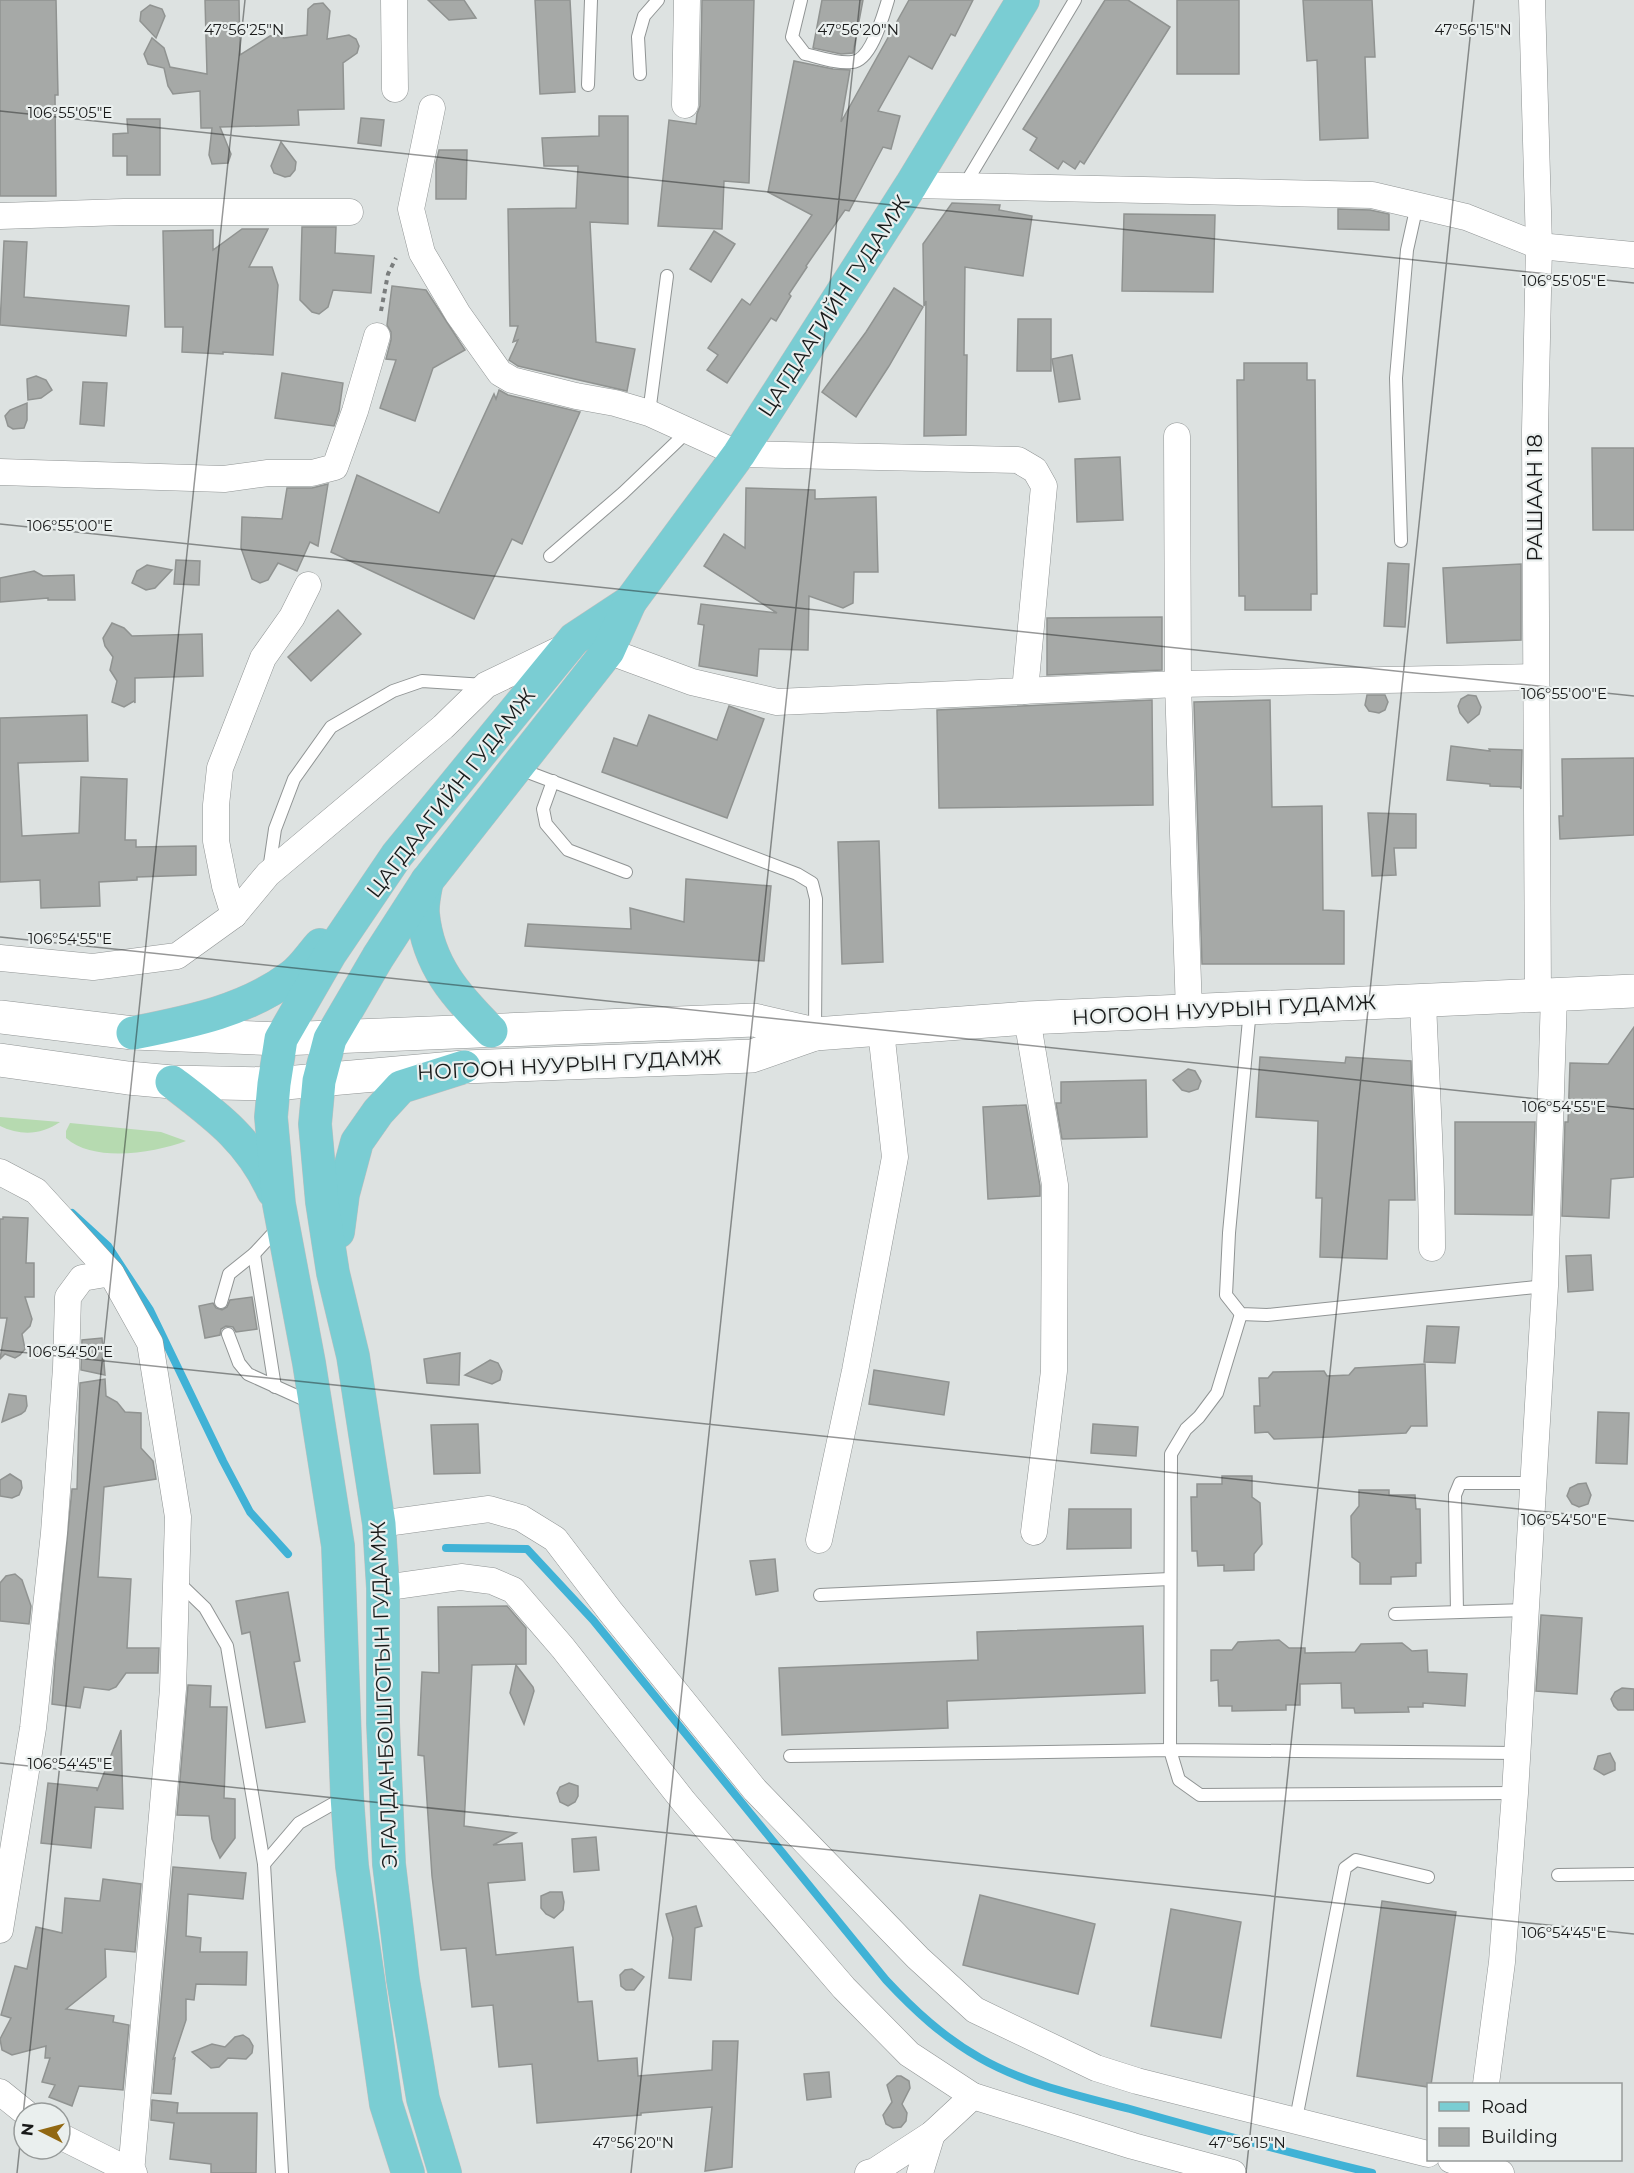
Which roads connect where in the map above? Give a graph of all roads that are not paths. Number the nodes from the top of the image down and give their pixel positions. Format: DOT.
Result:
graph roads {
  1 [pos="394,0"];
  2 [pos="591,0"];
  3 [pos="658,0"];
  4 [pos="687,0"];
  5 [pos="801,0"];
  6 [pos="888,0"];
  7 [pos="1023,0"];
  8 [pos="1075,0"];
  9 [pos="1532,0"];
  10 [pos="640,74"];
  11 [pos="588,85"];
  12 [pos="395,89"];
  13 [pos="685,105"];
  14 [pos="432,108"];
  15 [pos="911,185"];
  16 [pos="964,186"];
  17 [pos="1417,205"];
  18 [pos="350,212"];
  19 [pos="0,216"];
  20 [pos="1539,246"];
  21 [pos="1634,255"];
  22 [pos="668,276"];
  23 [pos="377,336"];
  24 [pos="649,413"];
  25 [pos="688,431"];
  26 [pos="1177,436"];
  27 [pos="739,454"];
  28 [pos="0,472"];
  29 [pos="1401,541"];
  30 [pos="550,556"];
  31 [pos="308,585"];
  32 [pos="630,602"];
  33 [pos="568,646"];
  34 [pos="608,651"];
  35 [pos="1535,676"];
  36 [pos="1178,684"];
  37 [pos="486,685"];
  38 [pos="1025,691"];
  39 [pos="516,767"];
  40 [pos="553,781"];
  41 [pos="397,855"];
  42 [pos="626,872"];
  43 [pos="268,874"];
  44 [pos="427,881"];
  45 [pos="234,915"];
  46 [pos="0,958"];
  47 [pos="1634,991"];
  48 [pos="1546,995"];
  49 [pos="1423,1001"];
  50 [pos="1250,1008"];
  51 [pos="1189,1012"];
  52 [pos="0,1017"];
  53 [pos="1027,1018"];
  54 [pos="491,1031"];
  55 [pos="881,1031"];
  56 [pos="133,1033"];
  57 [pos="815,1034"];
  58 [pos="281,1039"];
  59 [pos="330,1039"];
  60 [pos="0,1060"];
  61 [pos="464,1067"];
  62 [pos="319,1081"];
  63 [pos="172,1082"];
  64 [pos="274,1084"];
  65 [pos="0,1172"];
  66 [pos="281,1213"];
  67 [pos="1432,1248"];
  68 [pos="254,1254"];
  69 [pos="111,1273"];
  70 [pos="333,1273"];
  71 [pos="1545,1286"];
  72 [pos="221,1302"];
  73 [pos="1241,1314"];
  74 [pos="228,1334"];
  75 [pos="275,1387"];
  76 [pos="316,1405"];
  77 [pos="1533,1484"];
  78 [pos="379,1524"];
  79 [pos="1034,1532"];
  80 [pos="819,1540"];
  81 [pos="1170,1579"];
  82 [pos="176,1581"];
  83 [pos="383,1588"];
  84 [pos="820,1595"];
  85 [pos="1526,1610"];
  86 [pos="1456,1612"];
  87 [pos="1395,1614"];
  88 [pos="1170,1750"];
  89 [pos="1517,1753"];
  90 [pos="790,1756"];
  91 [pos="1515,1793"];
  92 [pos="347,1796"];
  93 [pos="264,1864"];
  94 [pos="1634,1874"];
  95 [pos="1558,1875"];
  96 [pos="1428,1877"];
  97 [pos="0,1930"];
  98 [pos="1486,2083"];
  99 [pos="0,2092"];
  100 [pos="973,2097"];
  101 [pos="12,2102"];
  102 [pos="1296,2119"];
  103 [pos="932,2134"];
  104 [pos="72,2142"];
  105 [pos="1427,2154"];
  106 [pos="1459,2161"];
  107 [pos="1476,2163"];
  108 [pos="132,2173"];
  109 [pos="282,2173"];
  110 [pos="408,2173"];
  111 [pos="445,2173"];
  112 [pos="868,2173"];
  113 [pos="920,2173"];
  114 [pos="1233,2173"];
  115 [pos="1502,2173"];
  1 -- 12 [label="street"];
  2 -- 11 [label="lane"];
  3 -- 10 [label="lane"];
  4 -- 13 [label="street"];
  5 -- 6 [label="lane"];
  7 -- 15 [label="main road, ЦАГДААГИЙН ГУДАМЖ"];
  8 -- 16 [label="lane"];
  9 -- 20 [label="street, РАШААН 18"];
  14 -- 24 [label="street"];
  15 -- 16 [label="street"];
  15 -- 27 [label="main road, ЦАГДААГИЙН ГУДАМЖ"];
  16 -- 17 [label="street"];
  17 -- 20 [label="street"];
  17 -- 29 [label="lane"];
  18 -- 19 [label="street"];
  20 -- 21 [label="street"];
  20 -- 35 [label="street, РАШААН 18"];
  22 -- 24 [label="lane"];
  23 -- 28 [label="street"];
  24 -- 25 [label="street"];
  25 -- 27 [label="street"];
  25 -- 30 [label="lane"];
  26 -- 36 [label="street"];
  27 -- 32 [label="main road, ЦАГДААГИЙН ГУДАМЖ"];
  27 -- 38 [label="street"];
  31 -- 45 [label="street"];
  32 -- 33 [label="main road, ЦАГДААГИЙН ГУДАМЖ"];
  32 -- 34 [label="main road, ЦАГДААГИЙН ГУДАМЖ"];
  33 -- 37 [label="street"];
  33 -- 41 [label="main road, ЦАГДААГИЙН ГУДАМЖ"];
  34 -- 38 [label="street"];
  34 -- 39 [label="main road, ЦАГДААГИЙН ГУДАМЖ"];
  35 -- 36 [label="street"];
  35 -- 48 [label="street, РАШААН 18"];
  36 -- 38 [label="street"];
  36 -- 51 [label="street"];
  37 -- 43 [label="street"];
  37 -- 43 [label="lane"];
  39 -- 40 [label="lane"];
  39 -- 44 [label="main road, ЦАГДААГИЙН ГУДАМЖ"];
  40 -- 42 [label="lane"];
  40 -- 57 [label="lane"];
  41 -- 56 [label="main road"];
  41 -- 58 [label="main road, ЦАГДААГИЙН ГУДАМЖ"];
  43 -- 45 [label="street"];
  44 -- 54 [label="main road"];
  44 -- 59 [label="main road, ЦАГДААГИЙН ГУДАМЖ"];
  45 -- 46 [label="street"];
  47 -- 48 [label="main road, НОГООН НУУРЫН ГУДАМЖ"];
  48 -- 49 [label="main road, НОГООН НУУРЫН ГУДАМЖ"];
  48 -- 71 [label="street, РАШААН 18"];
  49 -- 50 [label="main road, НОГООН НУУРЫН ГУДАМЖ"];
  49 -- 67 [label="street"];
  50 -- 51 [label="main road, НОГООН НУУРЫН ГУДАМЖ"];
  50 -- 73 [label="lane"];
  51 -- 53 [label="main road, НОГООН НУУРЫН ГУДАМЖ"];
  52 -- 56 [label="main road, НОГООН НУУРЫН ГУДАМЖ"];
  53 -- 55 [label="main road, НОГООН НУУРЫН ГУДАМЖ"];
  53 -- 79 [label="street"];
  54 -- 57 [label="main road, НОГООН НУУРЫН ГУДАМЖ"];
  54 -- 59 [label="main road, НОГООН НУУРЫН ГУДАМЖ"];
  55 -- 57 [label="main road, НОГООН НУУРЫН ГУДАМЖ"];
  55 -- 80 [label="street"];
  56 -- 58 [label="main road, НОГООН НУУРЫН ГУДАМЖ"];
  57 -- 61 [label="main road, НОГООН НУУРЫН ГУДАМЖ"];
  58 -- 59 [label="main road, НОГООН НУУРЫН ГУДАМЖ"];
  58 -- 64 [label="main road, Э.ГАЛДАНБОШГОТЫН ГУДАМЖ"];
  59 -- 62 [label="main road, Э.ГАЛДАНБОШГОТЫН ГУДАМЖ"];
  60 -- 63 [label="main road, НОГООН НУУРЫН ГУДАМЖ"];
  61 -- 62 [label="main road, НОГООН НУУРЫН ГУДАМЖ"];
  61 -- 70 [label="main road"];
  62 -- 64 [label="main road, НОГООН НУУРЫН ГУДАМЖ"];
  62 -- 70 [label="main road, Э.ГАЛДАНБОШГОТЫН ГУДАМЖ"];
  63 -- 64 [label="main road, НОГООН НУУРЫН ГУДАМЖ"];
  63 -- 66 [label="main road"];
  64 -- 66 [label="main road, Э.ГАЛДАНБОШГОТЫН ГУДАМЖ"];
  65 -- 69 [label="street"];
  66 -- 68 [label="lane"];
  66 -- 76 [label="main road, Э.ГАЛДАНБОШГОТЫН ГУДАМЖ"];
  68 -- 72 [label="lane"];
  68 -- 75 [label="lane"];
  69 -- 82 [label="street"];
  69 -- 97 [label="street"];
  70 -- 78 [label="main road, Э.ГАЛДАНБОШГОТЫН ГУДАМЖ"];
  71 -- 73 [label="lane"];
  71 -- 77 [label="street, РАШААН 18"];
  73 -- 81 [label="lane"];
  74 -- 75 [label="lane"];
  75 -- 76 [label="lane"];
  76 -- 92 [label="main road, Э.ГАЛДАНБОШГОТЫН ГУДАМЖ"];
  77 -- 85 [label="street, РАШААН 18"];
  77 -- 86 [label="lane"];
  78 -- 83 [label="main road, Э.ГАЛДАНБОШГОТЫН ГУДАМЖ"];
  78 -- 102 [label="street"];
  81 -- 84 [label="lane"];
  81 -- 88 [label="lane"];
  82 -- 93 [label="lane"];
  82 -- 108 [label="street"];
  83 -- 100 [label="street"];
  83 -- 111 [label="main road, Э.ГАЛДАНБОШГОТЫН ГУДАМЖ"];
  85 -- 86 [label="lane"];
  85 -- 89 [label="street, РАШААН 18"];
  86 -- 87 [label="lane"];
  88 -- 89 [label="lane"];
  88 -- 90 [label="lane"];
  88 -- 91 [label="lane"];
  89 -- 91 [label="street, РАШААН 18"];
  91 -- 98 [label="street, РАШААН 18"];
  92 -- 93 [label="lane"];
  92 -- 110 [label="main road, Э.ГАЛДАНБОШГОТЫН ГУДАМЖ"];
  93 -- 109 [label="lane"];
  94 -- 95 [label="lane"];
  96 -- 102 [label="lane"];
  99 -- 101 [label="street"];
  100 -- 103 [label="street"];
  100 -- 114 [label="street"];
  102 -- 105 [label="street"];
  103 -- 112 [label="street"];
  103 -- 113 [label="street"];
  104 -- 108 [label="street"];
  106 -- 107 [label="street"];
  107 -- 115 [label="street"];
}
